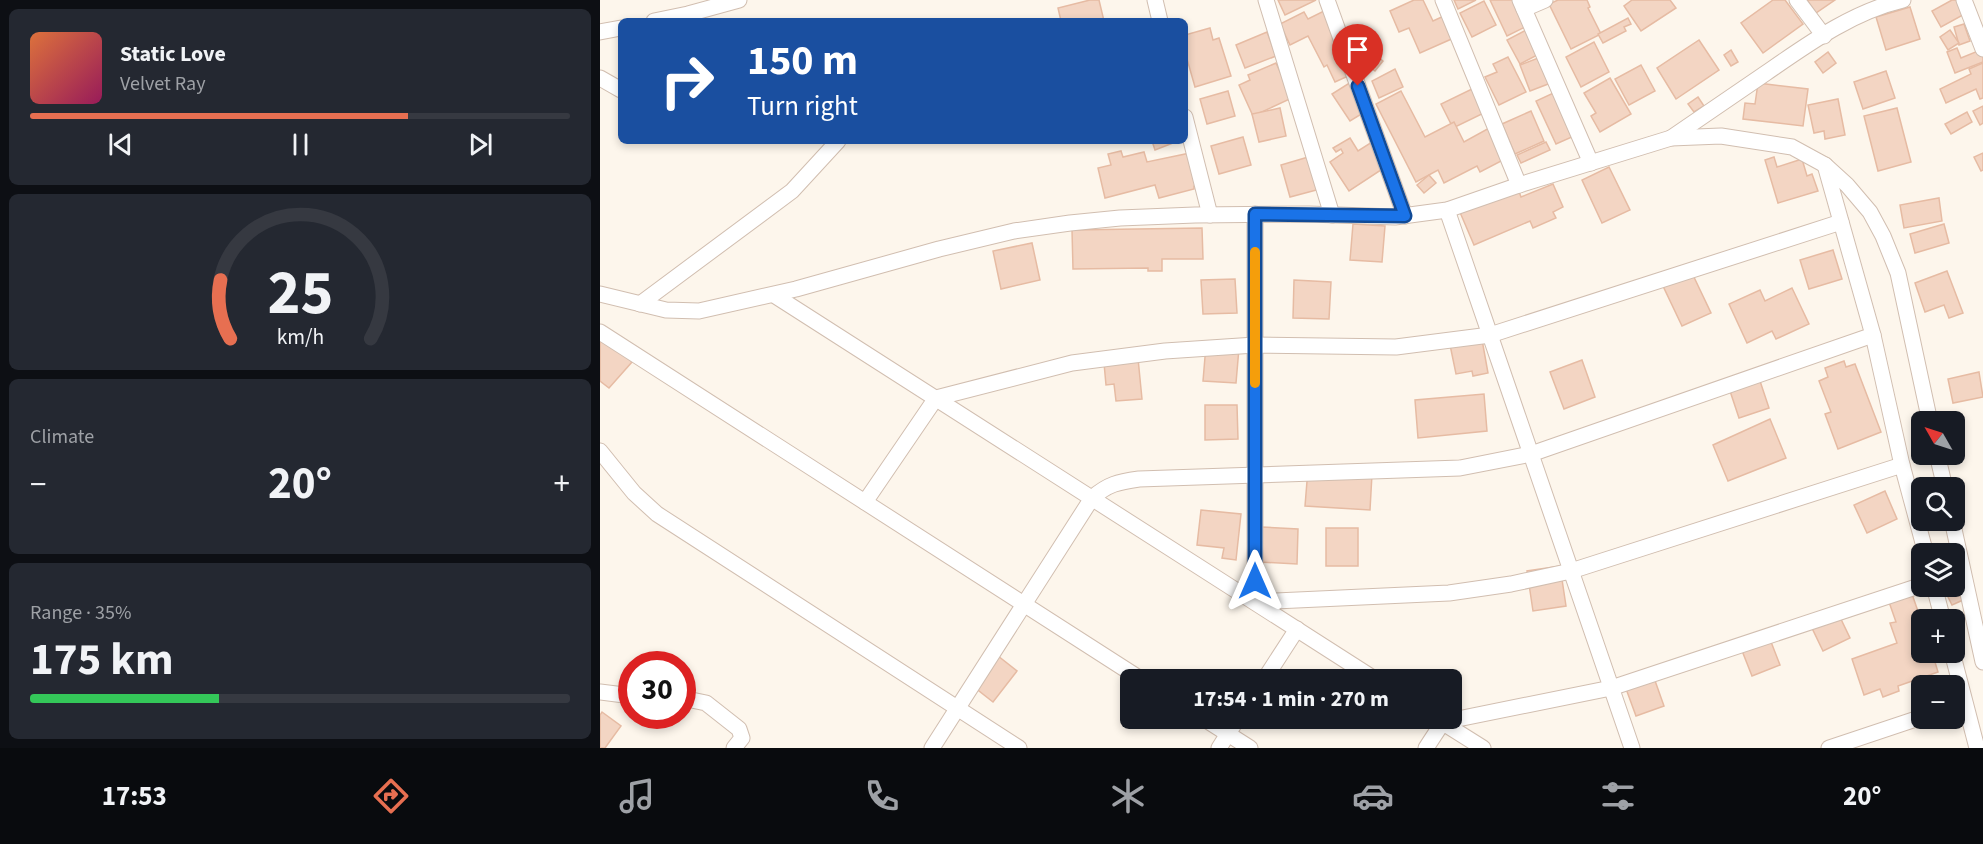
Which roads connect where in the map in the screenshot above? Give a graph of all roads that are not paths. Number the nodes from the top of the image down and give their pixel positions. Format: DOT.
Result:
graph roads {
  1 [pos="739,0"];
  2 [pos="1155,0"];
  3 [pos="1266,0"];
  4 [pos="1327,0"];
  5 [pos="1443,0"];
  6 [pos="1545,0"];
  7 [pos="1797,0"];
  8 [pos="1903,0"];
  9 [pos="1964,0"];
  10 [pos="1522,5"];
  11 [pos="669,18"];
  12 [pos="1159,18"];
  13 [pos="618,29"];
  14 [pos="600,32"];
  15 [pos="1824,36"];
  16 [pos="1983,49"];
  17 [pos="600,78"];
  18 [pos="618,89"];
  19 [pos="1188,129"];
  20 [pos="1671,138"];
  21 [pos="835,144"];
  22 [pos="1591,163"];
  23 [pos="1825,165"];
  24 [pos="1519,185"];
  25 [pos="1447,210"];
  26 [pos="1255,214"];
  27 [pos="1210,215"];
  28 [pos="1332,215"];
  29 [pos="1405,216"];
  30 [pos="1841,222"];
  31 [pos="600,294"];
  32 [pos="774,295"];
  33 [pos="640,304"];
  34 [pos="600,332"];
  35 [pos="1490,335"];
  36 [pos="1873,335"];
  37 [pos="1255,345"];
  38 [pos="936,398"];
  39 [pos="1928,411"];
  40 [pos="600,451"];
  41 [pos="1531,454"];
  42 [pos="1902,465"];
  43 [pos="1254,476"];
  44 [pos="1092,498"];
  45 [pos="865,502"];
  46 [pos="1954,531"];
  47 [pos="1923,543"];
  48 [pos="1571,571"];
  49 [pos="1911,589"];
  50 [pos="1255,602"];
  51 [pos="1024,605"];
  52 [pos="1297,629"];
  53 [pos="1983,662"];
  54 [pos="1125,669"];
  55 [pos="1271,669"];
  56 [pos="1359,669"];
  57 [pos="1611,688"];
  58 [pos="600,692"];
  59 [pos="618,694"];
  60 [pos="696,701"];
  61 [pos="957,709"];
  62 [pos="1462,716"];
  63 [pos="1965,717"];
  64 [pos="1911,721"];
  65 [pos="1220,729"];
  66 [pos="1231,729"];
  67 [pos="1436,729"];
  68 [pos="1454,729"];
  69 [pos="1875,733"];
  70 [pos="1228,734"];
  71 [pos="734,748"];
  72 [pos="932,748"];
  73 [pos="1018,748"];
  74 [pos="1220,748"];
  75 [pos="1250,748"];
  76 [pos="1426,748"];
  77 [pos="1483,748"];
  78 [pos="1632,748"];
  79 [pos="1829,748"];
  80 [pos="1879,748"];
  81 [pos="1977,748"];
  1 -- 11 [label="street"];
  2 -- 12 [label="street"];
  3 -- 28 [label="street"];
  4 -- 29 [label="street"];
  5 -- 24 [label="street"];
  6 -- 10 [label="street"];
  7 -- 15 [label="street"];
  8 -- 15 [label="street"];
  9 -- 16 [label="street"];
  10 -- 22 [label="street"];
  13 -- 14 [label="street"];
  15 -- 20 [label="street"];
  17 -- 18 [label="street"];
  19 -- 27 [label="street"];
  20 -- 22 [label="street"];
  20 -- 23 [label="street"];
  21 -- 33 [label="street"];
  22 -- 24 [label="street"];
  23 -- 30 [label="street"];
  23 -- 39 [label="street"];
  24 -- 25 [label="street"];
  25 -- 29 [label="street"];
  25 -- 35 [label="street"];
  26 -- 27 [label="street"];
  26 -- 28 [label="street"];
  26 -- 37 [label="street"];
  27 -- 32 [label="street"];
  28 -- 29 [label="street"];
  30 -- 35 [label="street"];
  30 -- 36 [label="street"];
  31 -- 33 [label="street"];
  32 -- 33 [label="street"];
  32 -- 38 [label="street"];
  34 -- 45 [label="street"];
  35 -- 37 [label="street"];
  35 -- 41 [label="street"];
  36 -- 41 [label="street"];
  36 -- 42 [label="street"];
  37 -- 38 [label="street"];
  37 -- 43 [label="street"];
  38 -- 44 [label="street"];
  38 -- 45 [label="street"];
  40 -- 61 [label="street"];
  41 -- 43 [label="street"];
  41 -- 48 [label="street"];
  42 -- 47 [label="street"];
  42 -- 48 [label="street"];
  43 -- 44 [label="street"];
  43 -- 50 [label="street"];
  44 -- 50 [label="street"];
  44 -- 51 [label="street"];
  45 -- 51 [label="street"];
  46 -- 53 [label="street"];
  48 -- 50 [label="street"];
  48 -- 57 [label="street"];
  49 -- 57 [label="street"];
  50 -- 52 [label="street"];
  51 -- 54 [label="street"];
  51 -- 61 [label="street"];
  52 -- 55 [label="street"];
  52 -- 56 [label="street"];
  57 -- 62 [label="street"];
  57 -- 78 [label="street"];
  58 -- 59 [label="street"];
  60 -- 71 [label="street"];
  61 -- 72 [label="street"];
  61 -- 73 [label="street"];
  63 -- 81 [label="street"];
  64 -- 69 [label="street"];
  65 -- 70 [label="street"];
  66 -- 70 [label="street"];
  67 -- 76 [label="street"];
  68 -- 77 [label="street"];
  69 -- 79 [label="street"];
  69 -- 80 [label="street"];
  70 -- 74 [label="street"];
  70 -- 75 [label="street"];
}
